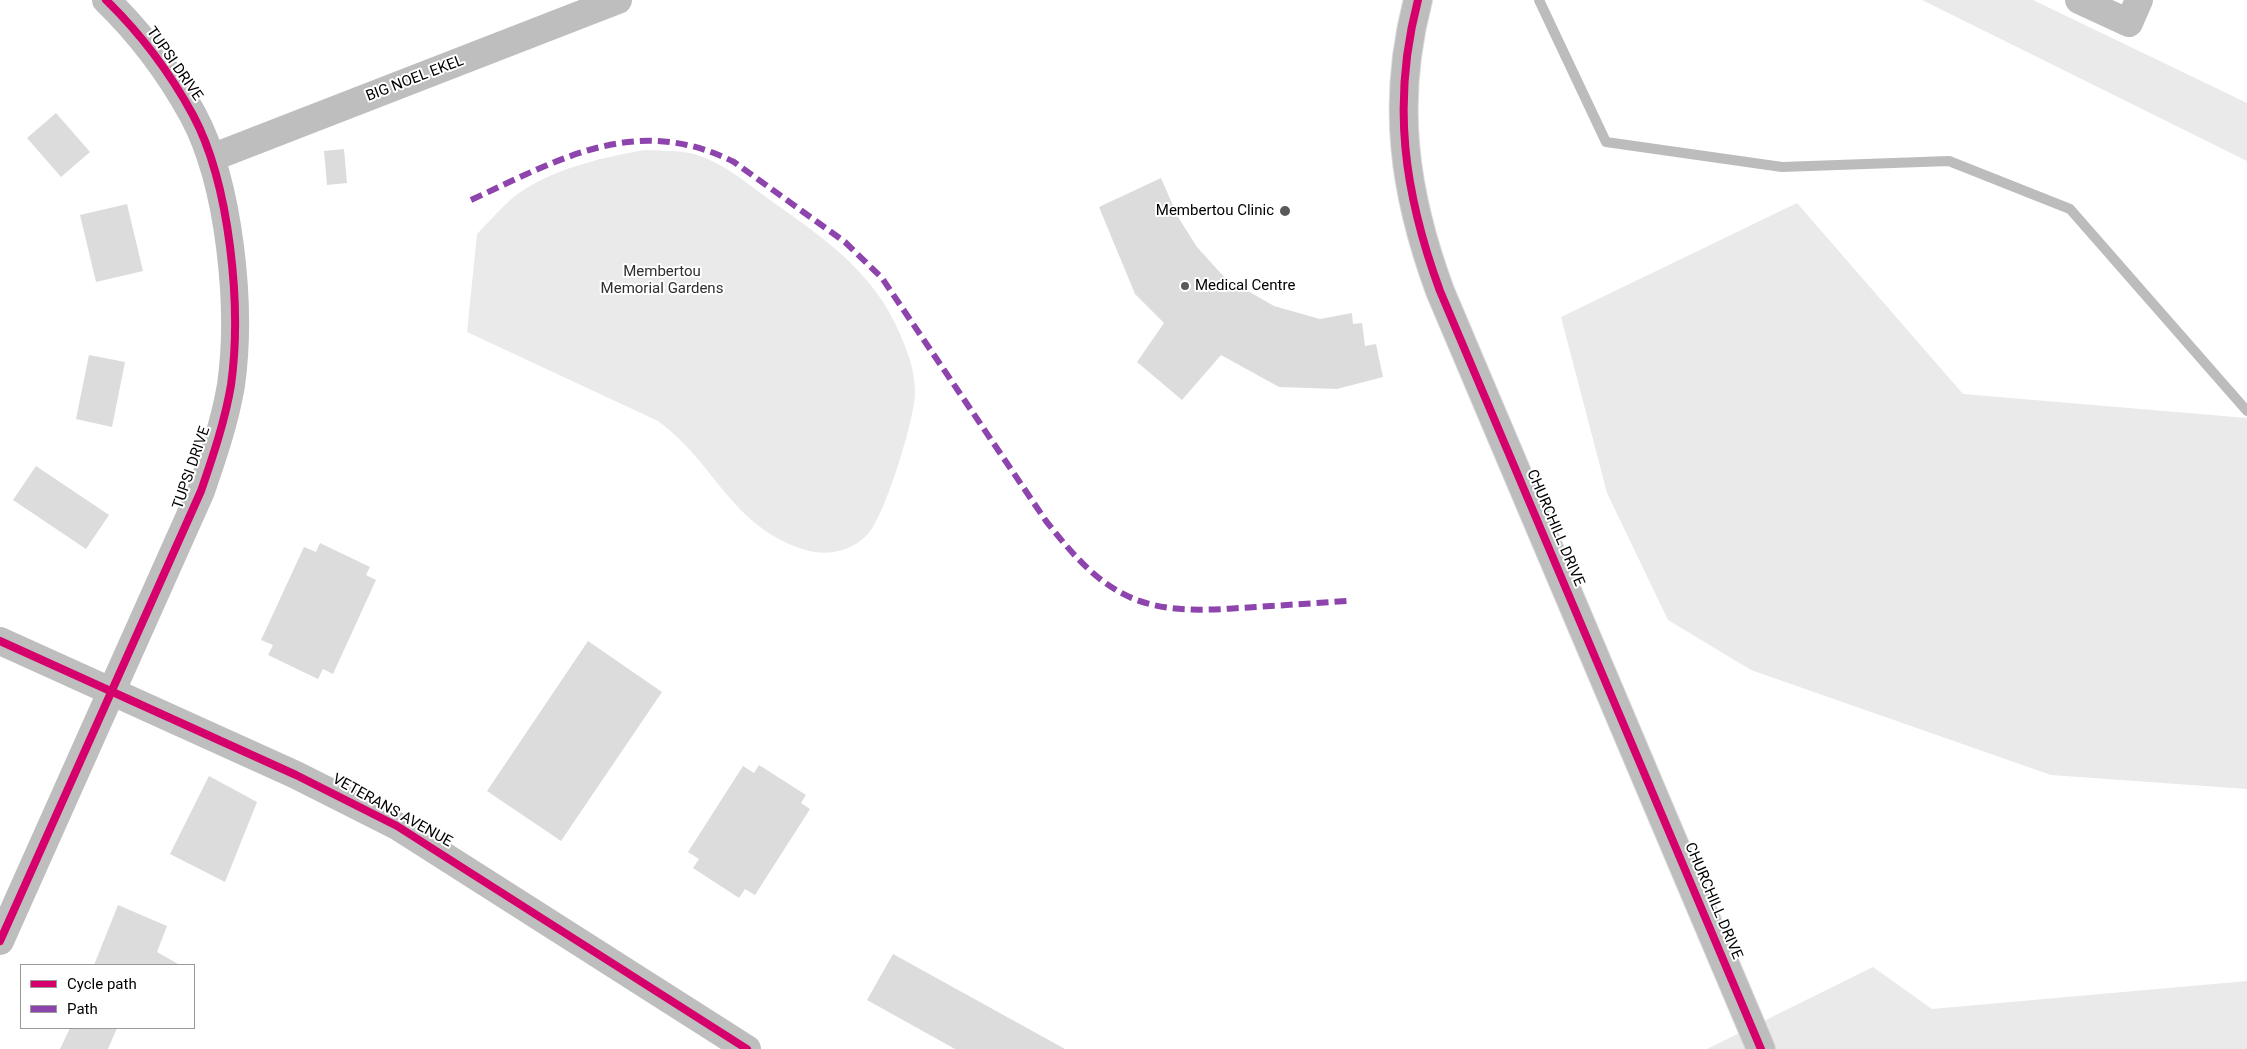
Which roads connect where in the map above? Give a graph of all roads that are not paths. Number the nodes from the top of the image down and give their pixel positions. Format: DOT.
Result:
graph roads {
  1 [pos="106,0"];
  2 [pos="618,0"];
  3 [pos="1418,0"];
  4 [pos="2079,0"];
  5 [pos="2139,0"];
  6 [pos="210,158"];
  7 [pos="0,641"];
  8 [pos="111,691"];
  9 [pos="0,941"];
  10 [pos="747,1049"];
  11 [pos="1762,1049"];
  1 -- 6 [label="street, TUPSI DRIVE"];
  2 -- 6 [label="street, BIG NOEL EKEL"];
  3 -- 11 [label="main road, CHURCHILL DRIVE"];
  4 -- 5 [label="street"];
  6 -- 8 [label="street, TUPSI DRIVE"];
  7 -- 8 [label="street, VETERANS AVENUE"];
  8 -- 9 [label="street, TUPSI DRIVE"];
  8 -- 10 [label="street, VETERANS AVENUE"];
}
